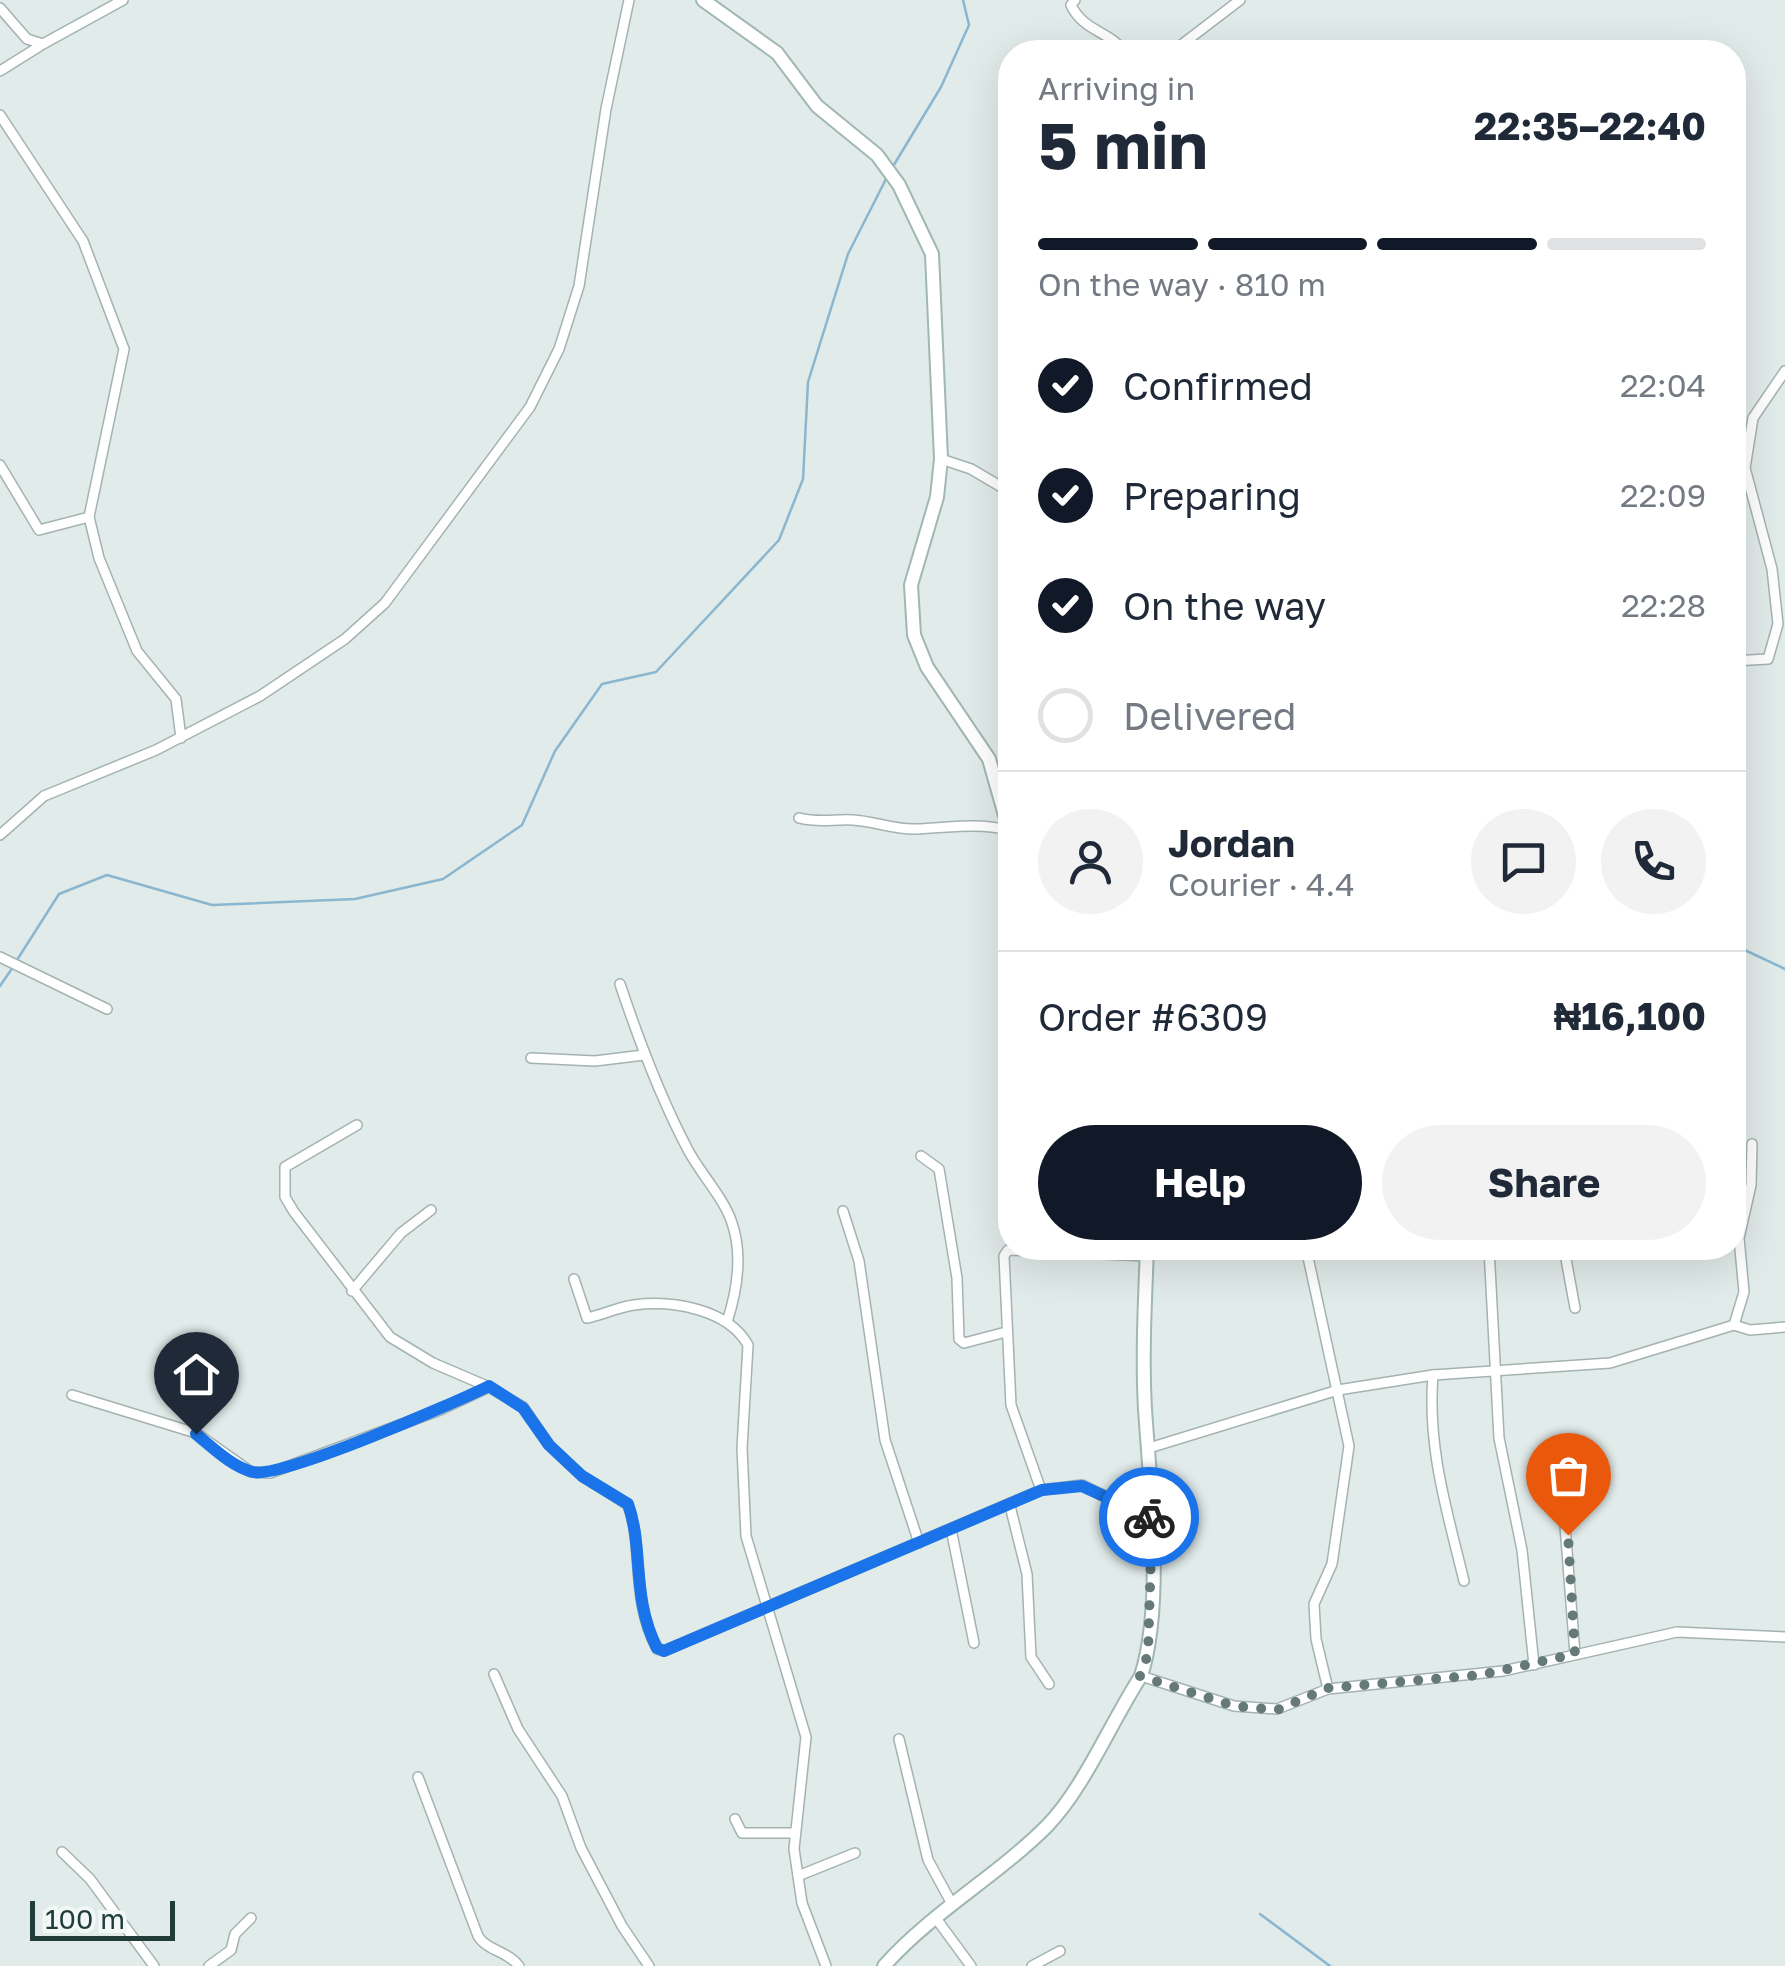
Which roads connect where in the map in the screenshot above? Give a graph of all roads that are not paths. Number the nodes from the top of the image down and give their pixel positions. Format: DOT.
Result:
graph roads {
  1 [pos="123,0"];
  2 [pos="629,0"];
  3 [pos="704,0"];
  4 [pos="1075,0"];
  5 [pos="1240,0"];
  6 [pos="0,8"];
  7 [pos="1112,40"];
  8 [pos="1188,40"];
  9 [pos="42,44"];
  10 [pos="0,72"];
  11 [pos="0,115"];
  12 [pos="1785,371"];
  13 [pos="941,459"];
  14 [pos="1746,462"];
  15 [pos="0,466"];
  16 [pos="1746,472"];
  17 [pos="998,485"];
  18 [pos="89,517"];
  19 [pos="1746,660"];
  20 [pos="182,738"];
  21 [pos="998,790"];
  22 [pos="798,818"];
  23 [pos="998,829"];
  24 [pos="0,835"];
  25 [pos="0,957"];
  26 [pos="620,984"];
  27 [pos="106,1010"];
  28 [pos="644,1055"];
  29 [pos="531,1058"];
  30 [pos="357,1126"];
  31 [pos="1752,1144"];
  32 [pos="921,1156"];
  33 [pos="1746,1207"];
  34 [pos="431,1210"];
  35 [pos="843,1211"];
  36 [pos="1003,1260"];
  37 [pos="1147,1260"];
  38 [pos="1309,1260"];
  39 [pos="1490,1260"];
  40 [pos="1566,1260"];
  41 [pos="1741,1260"];
  42 [pos="574,1279"];
  43 [pos="352,1292"];
  44 [pos="1574,1308"];
  45 [pos="727,1322"];
  46 [pos="1734,1325"];
  47 [pos="1785,1327"];
  48 [pos="1006,1332"];
  49 [pos="1496,1369"];
  50 [pos="1433,1374"];
  51 [pos="489,1386"];
  52 [pos="1338,1390"];
  53 [pos="72,1395"];
  54 [pos="1150,1448"];
  55 [pos="1042,1490"];
  56 [pos="1010,1506"];
  57 [pos="1564,1513"];
  58 [pos="1152,1519"];
  59 [pos="952,1529"];
  60 [pos="919,1543"];
  61 [pos="1464,1581"];
  62 [pos="766,1605"];
  63 [pos="1785,1637"];
  64 [pos="974,1643"];
  65 [pos="1575,1654"];
  66 [pos="1534,1664"];
  67 [pos="494,1674"];
  68 [pos="1140,1676"];
  69 [pos="1049,1684"];
  70 [pos="1328,1688"];
  71 [pos="899,1739"];
  72 [pos="418,1777"];
  73 [pos="735,1819"];
  74 [pos="795,1832"];
  75 [pos="62,1852"];
  76 [pos="855,1853"];
  77 [pos="798,1876"];
  78 [pos="952,1904"];
  79 [pos="935,1917"];
  80 [pos="251,1918"];
  81 [pos="1060,1951"];
  82 [pos="154,1966"];
  83 [pos="210,1966"];
  84 [pos="520,1966"];
  85 [pos="649,1966"];
  86 [pos="826,1966"];
  87 [pos="884,1966"];
  88 [pos="971,1966"];
  89 [pos="1032,1966"];
  1 -- 9 [label="street"];
  2 -- 20 [label="street"];
  3 -- 13 [label="street"];
  4 -- 7 [label="street"];
  5 -- 8 [label="street"];
  6 -- 9 [label="street"];
  9 -- 10 [label="street"];
  11 -- 18 [label="street"];
  12 -- 14 [label="street"];
  13 -- 17 [label="street"];
  13 -- 21 [label="street"];
  15 -- 18 [label="street"];
  16 -- 19 [label="street"];
  18 -- 20 [label="street"];
  20 -- 24 [label="street"];
  22 -- 23 [label="street"];
  25 -- 27 [label="street"];
  26 -- 28 [label="street"];
  28 -- 29 [label="street"];
  28 -- 45 [label="street"];
  30 -- 43 [label="street"];
  31 -- 33 [label="street"];
  32 -- 48 [label="street"];
  34 -- 43 [label="street"];
  35 -- 60 [label="street"];
  36 -- 48 [label="street"];
  37 -- 54 [label="street"];
  38 -- 52 [label="street"];
  39 -- 49 [label="street"];
  40 -- 44 [label="street"];
  41 -- 46 [label="street"];
  42 -- 45 [label="street"];
  43 -- 51 [label="street"];
  45 -- 62 [label="street"];
  46 -- 47 [label="street"];
  46 -- 49 [label="street"];
  48 -- 55 [label="street"];
  49 -- 50 [label="street"];
  49 -- 66 [label="street"];
  50 -- 52 [label="street"];
  50 -- 61 [label="street"];
  51 -- 53 [label="street"];
  51 -- 62 [label="street"];
  52 -- 54 [label="street"];
  52 -- 70 [label="street"];
  54 -- 58 [label="street"];
  55 -- 56 [label="street"];
  55 -- 58 [label="street"];
  56 -- 59 [label="street"];
  56 -- 69 [label="street"];
  57 -- 65 [label="street"];
  58 -- 68 [label="street"];
  59 -- 60 [label="street"];
  59 -- 64 [label="street"];
  60 -- 62 [label="street"];
  62 -- 74 [label="street"];
  63 -- 65 [label="street"];
  65 -- 66 [label="street"];
  66 -- 70 [label="street"];
  67 -- 85 [label="street"];
  68 -- 70 [label="street"];
  68 -- 78 [label="street"];
  71 -- 78 [label="street"];
  72 -- 84 [label="street"];
  73 -- 74 [label="street"];
  74 -- 77 [label="street"];
  75 -- 82 [label="street"];
  76 -- 77 [label="street"];
  77 -- 86 [label="street"];
  78 -- 79 [label="street"];
  79 -- 87 [label="street"];
  79 -- 88 [label="street"];
  80 -- 83 [label="street"];
  81 -- 89 [label="street"];
}
